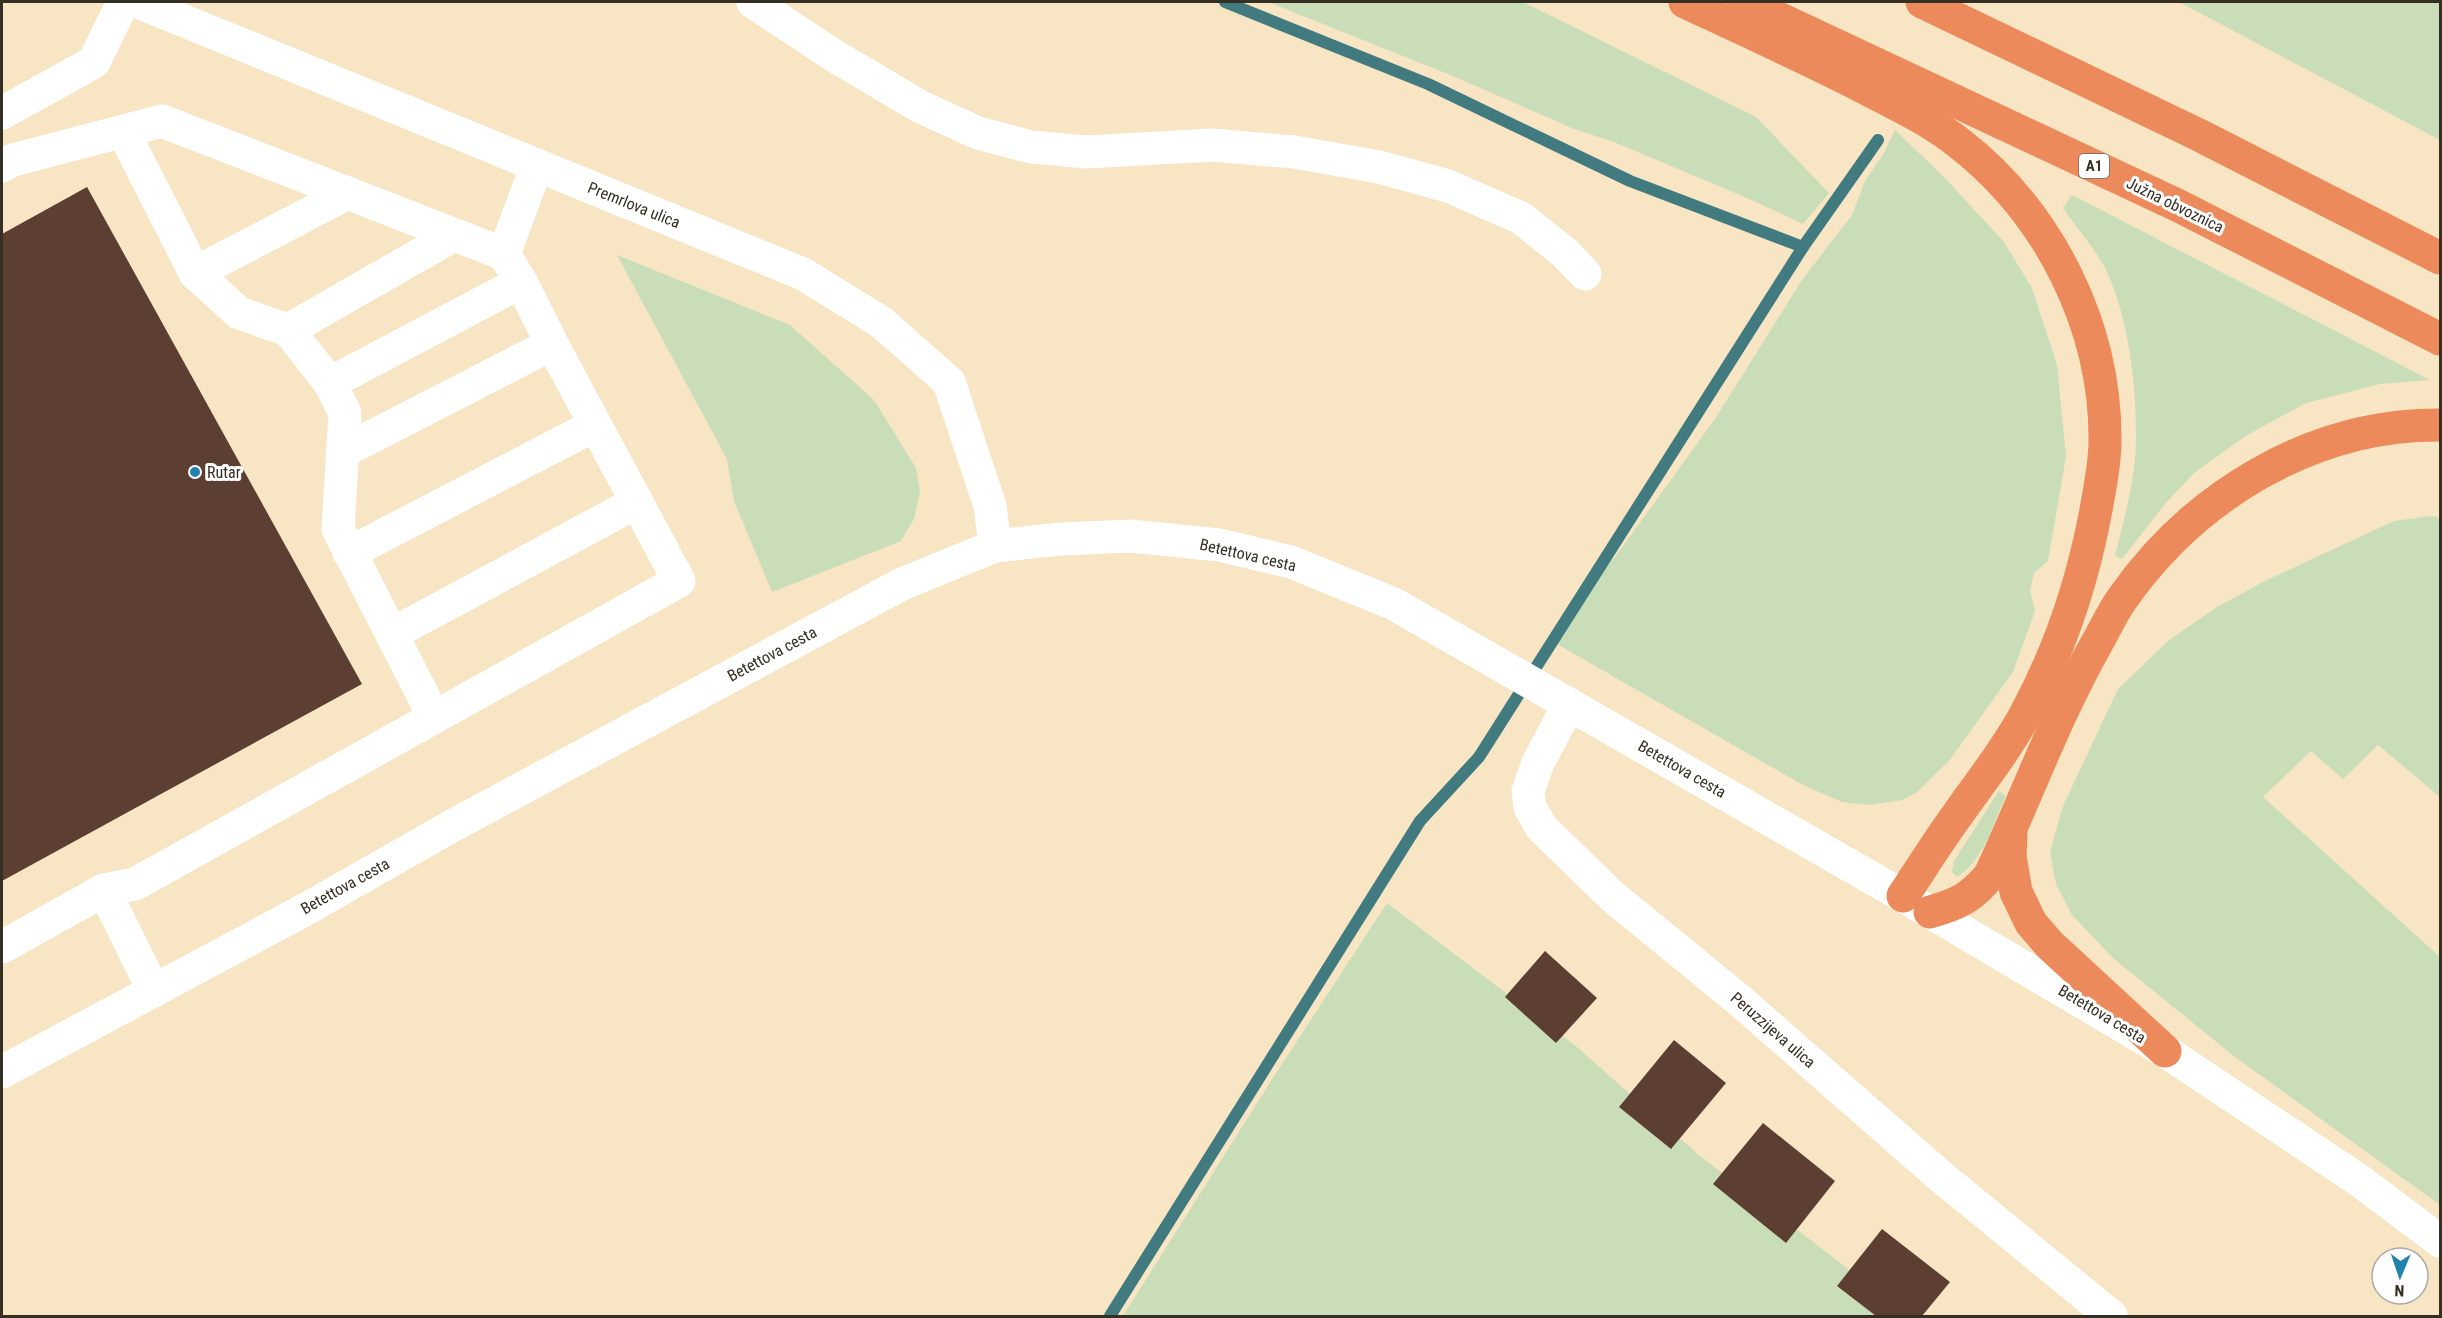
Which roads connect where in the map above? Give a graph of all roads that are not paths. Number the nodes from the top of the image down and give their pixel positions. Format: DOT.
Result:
graph roads {
  1 [pos="123,2"];
  2 [pos="138,2"];
  3 [pos="753,2"];
  4 [pos="1685,2"];
  5 [pos="1744,2"];
  6 [pos="1922,2"];
  7 [pos="2,113"];
  8 [pos="123,131"];
  9 [pos="5,155"];
  10 [pos="537,165"];
  11 [pos="348,193"];
  12 [pos="454,235"];
  13 [pos="504,254"];
  14 [pos="2440,258"];
  15 [pos="195,273"];
  16 [pos="1585,274"];
  17 [pos="521,282"];
  18 [pos="288,330"];
  19 [pos="2440,339"];
  20 [pos="552,344"];
  21 [pos="330,383"];
  22 [pos="595,424"];
  23 [pos="2440,425"];
  24 [pos="342,452"];
  25 [pos="637,502"];
  26 [pos="995,546"];
  27 [pos="350,553"];
  28 [pos="392,634"];
  29 [pos="1558,698"];
  30 [pos="434,717"];
  31 [pos="2012,829"];
  32 [pos="104,890"];
  33 [pos="1916,904"];
  34 [pos="2,947"];
  35 [pos="153,989"];
  36 [pos="2165,1051"];
  37 [pos="2,1072"];
  38 [pos="2440,1240"];
  39 [pos="2111,1317"];
  1 -- 7 [label="street"];
  2 -- 10 [label="street, Premrlova ulica"];
  3 -- 16 [label="street"];
  4 -- 33 [label="highway"];
  5 -- 19 [label="highway, Južna obvoznica / A1"];
  6 -- 14 [label="highway"];
  8 -- 9 [label="street"];
  8 -- 11 [label="street"];
  8 -- 15 [label="street"];
  10 -- 13 [label="street"];
  10 -- 26 [label="street, Premrlova ulica"];
  11 -- 12 [label="street"];
  11 -- 15 [label="street"];
  12 -- 13 [label="street"];
  12 -- 18 [label="street"];
  13 -- 17 [label="street"];
  15 -- 18 [label="street"];
  17 -- 20 [label="street"];
  17 -- 21 [label="street"];
  18 -- 21 [label="street"];
  20 -- 22 [label="street"];
  20 -- 24 [label="street"];
  21 -- 24 [label="street"];
  22 -- 25 [label="street"];
  22 -- 27 [label="street"];
  23 -- 31 [label="highway"];
  24 -- 27 [label="street"];
  25 -- 28 [label="street"];
  25 -- 30 [label="street"];
  26 -- 29 [label="street, Betettova cesta"];
  26 -- 35 [label="street, Betettova cesta"];
  27 -- 28 [label="street"];
  28 -- 30 [label="street"];
  29 -- 33 [label="street, Betettova cesta"];
  29 -- 39 [label="street, Peruzzijeva ulica"];
  30 -- 32 [label="street"];
  31 -- 33 [label="highway"];
  31 -- 36 [label="highway"];
  32 -- 34 [label="street"];
  32 -- 35 [label="street"];
  33 -- 36 [label="street, Betettova cesta"];
  35 -- 37 [label="street, Betettova cesta"];
  36 -- 38 [label="street, Betettova cesta"];
}
